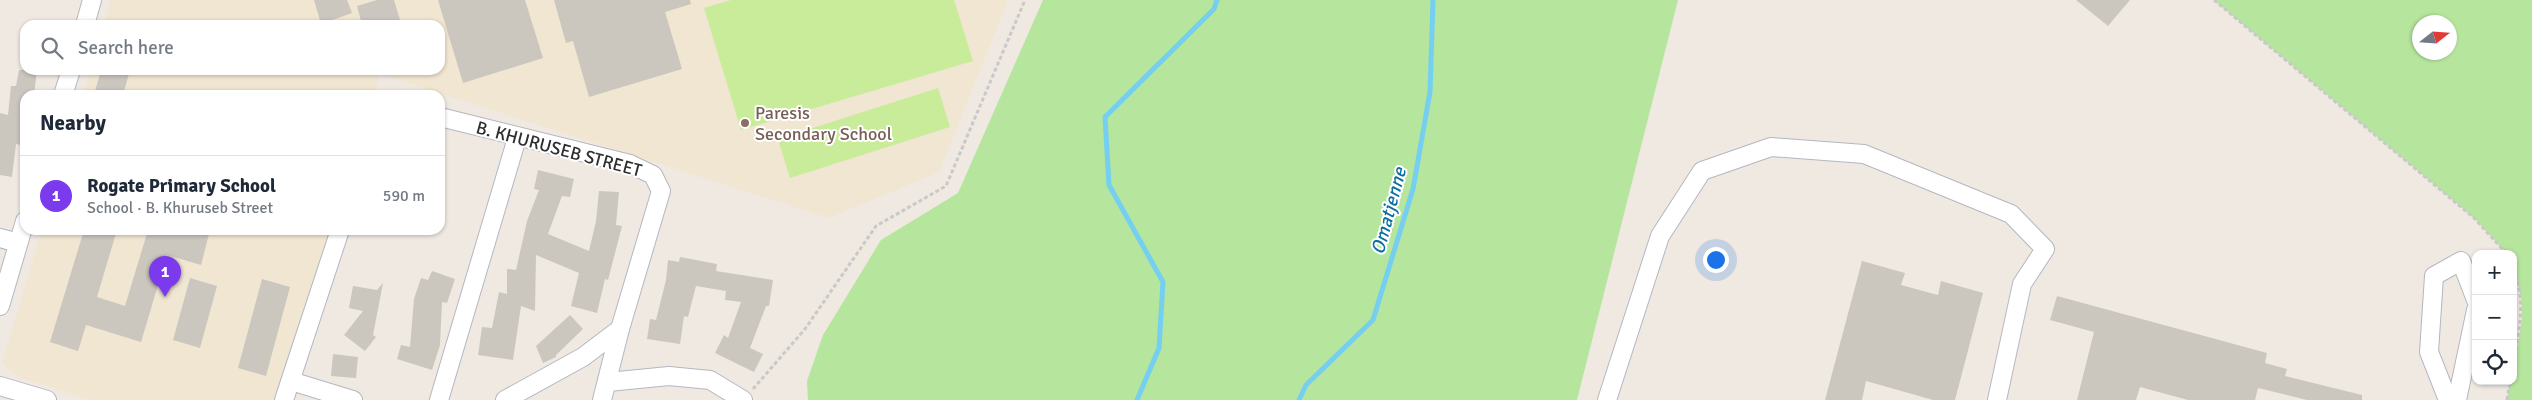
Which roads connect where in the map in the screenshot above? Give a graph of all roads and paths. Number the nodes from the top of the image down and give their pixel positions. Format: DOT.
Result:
graph roads {
  1 [pos="1024,0"];
  2 [pos="2214,0"];
  3 [pos="88,1"];
  4 [pos="86,20"];
  5 [pos="70,75"];
  6 [pos="65,90"];
  7 [pos="445,118"];
  8 [pos="517,138"];
  9 [pos="21,235"];
  10 [pos="338,235"];
  11 [pos="0,238"];
  12 [pos="18,243"];
  13 [pos="2503,250"];
  14 [pos="2517,279"];
  15 [pos="2474,295"];
  16 [pos="0,306"];
  17 [pos="620,329"];
  18 [pos="2472,329"];
  19 [pos="2517,341"];
  20 [pos="291,381"];
  21 [pos="608,382"];
  22 [pos="2509,385"];
  23 [pos="0,386"];
  24 [pos="743,399"];
  25 [pos="48,400"];
  26 [pos="284,400"];
  27 [pos="354,400"];
  28 [pos="439,400"];
  29 [pos="505,400"];
  30 [pos="602,400"];
  31 [pos="1607,400"];
  32 [pos="1996,400"];
  33 [pos="2448,400"];
  34 [pos="2457,400"];
  35 [pos="2507,400"];
  1 -- 24 [label="path"];
  2 -- 13 [label="path"];
  3 -- 4 [label="street"];
  5 -- 6 [label="street"];
  7 -- 8 [label="street, B. KHURUSEB STREET"];
  8 -- 17 [label="street, B. KHURUSEB STREET"];
  8 -- 28 [label="street"];
  9 -- 12 [label="street"];
  10 -- 20 [label="street"];
  11 -- 12 [label="street"];
  12 -- 16 [label="street"];
  14 -- 19 [label="path"];
  15 -- 33 [label="street"];
  17 -- 21 [label="street, B. KHURUSEB STREET"];
  17 -- 29 [label="street"];
  18 -- 34 [label="street"];
  20 -- 26 [label="street"];
  20 -- 27 [label="street"];
  21 -- 24 [label="street"];
  21 -- 30 [label="street, B. KHURUSEB STREET"];
  22 -- 35 [label="path"];
  23 -- 25 [label="street"];
  31 -- 32 [label="street"];
}
